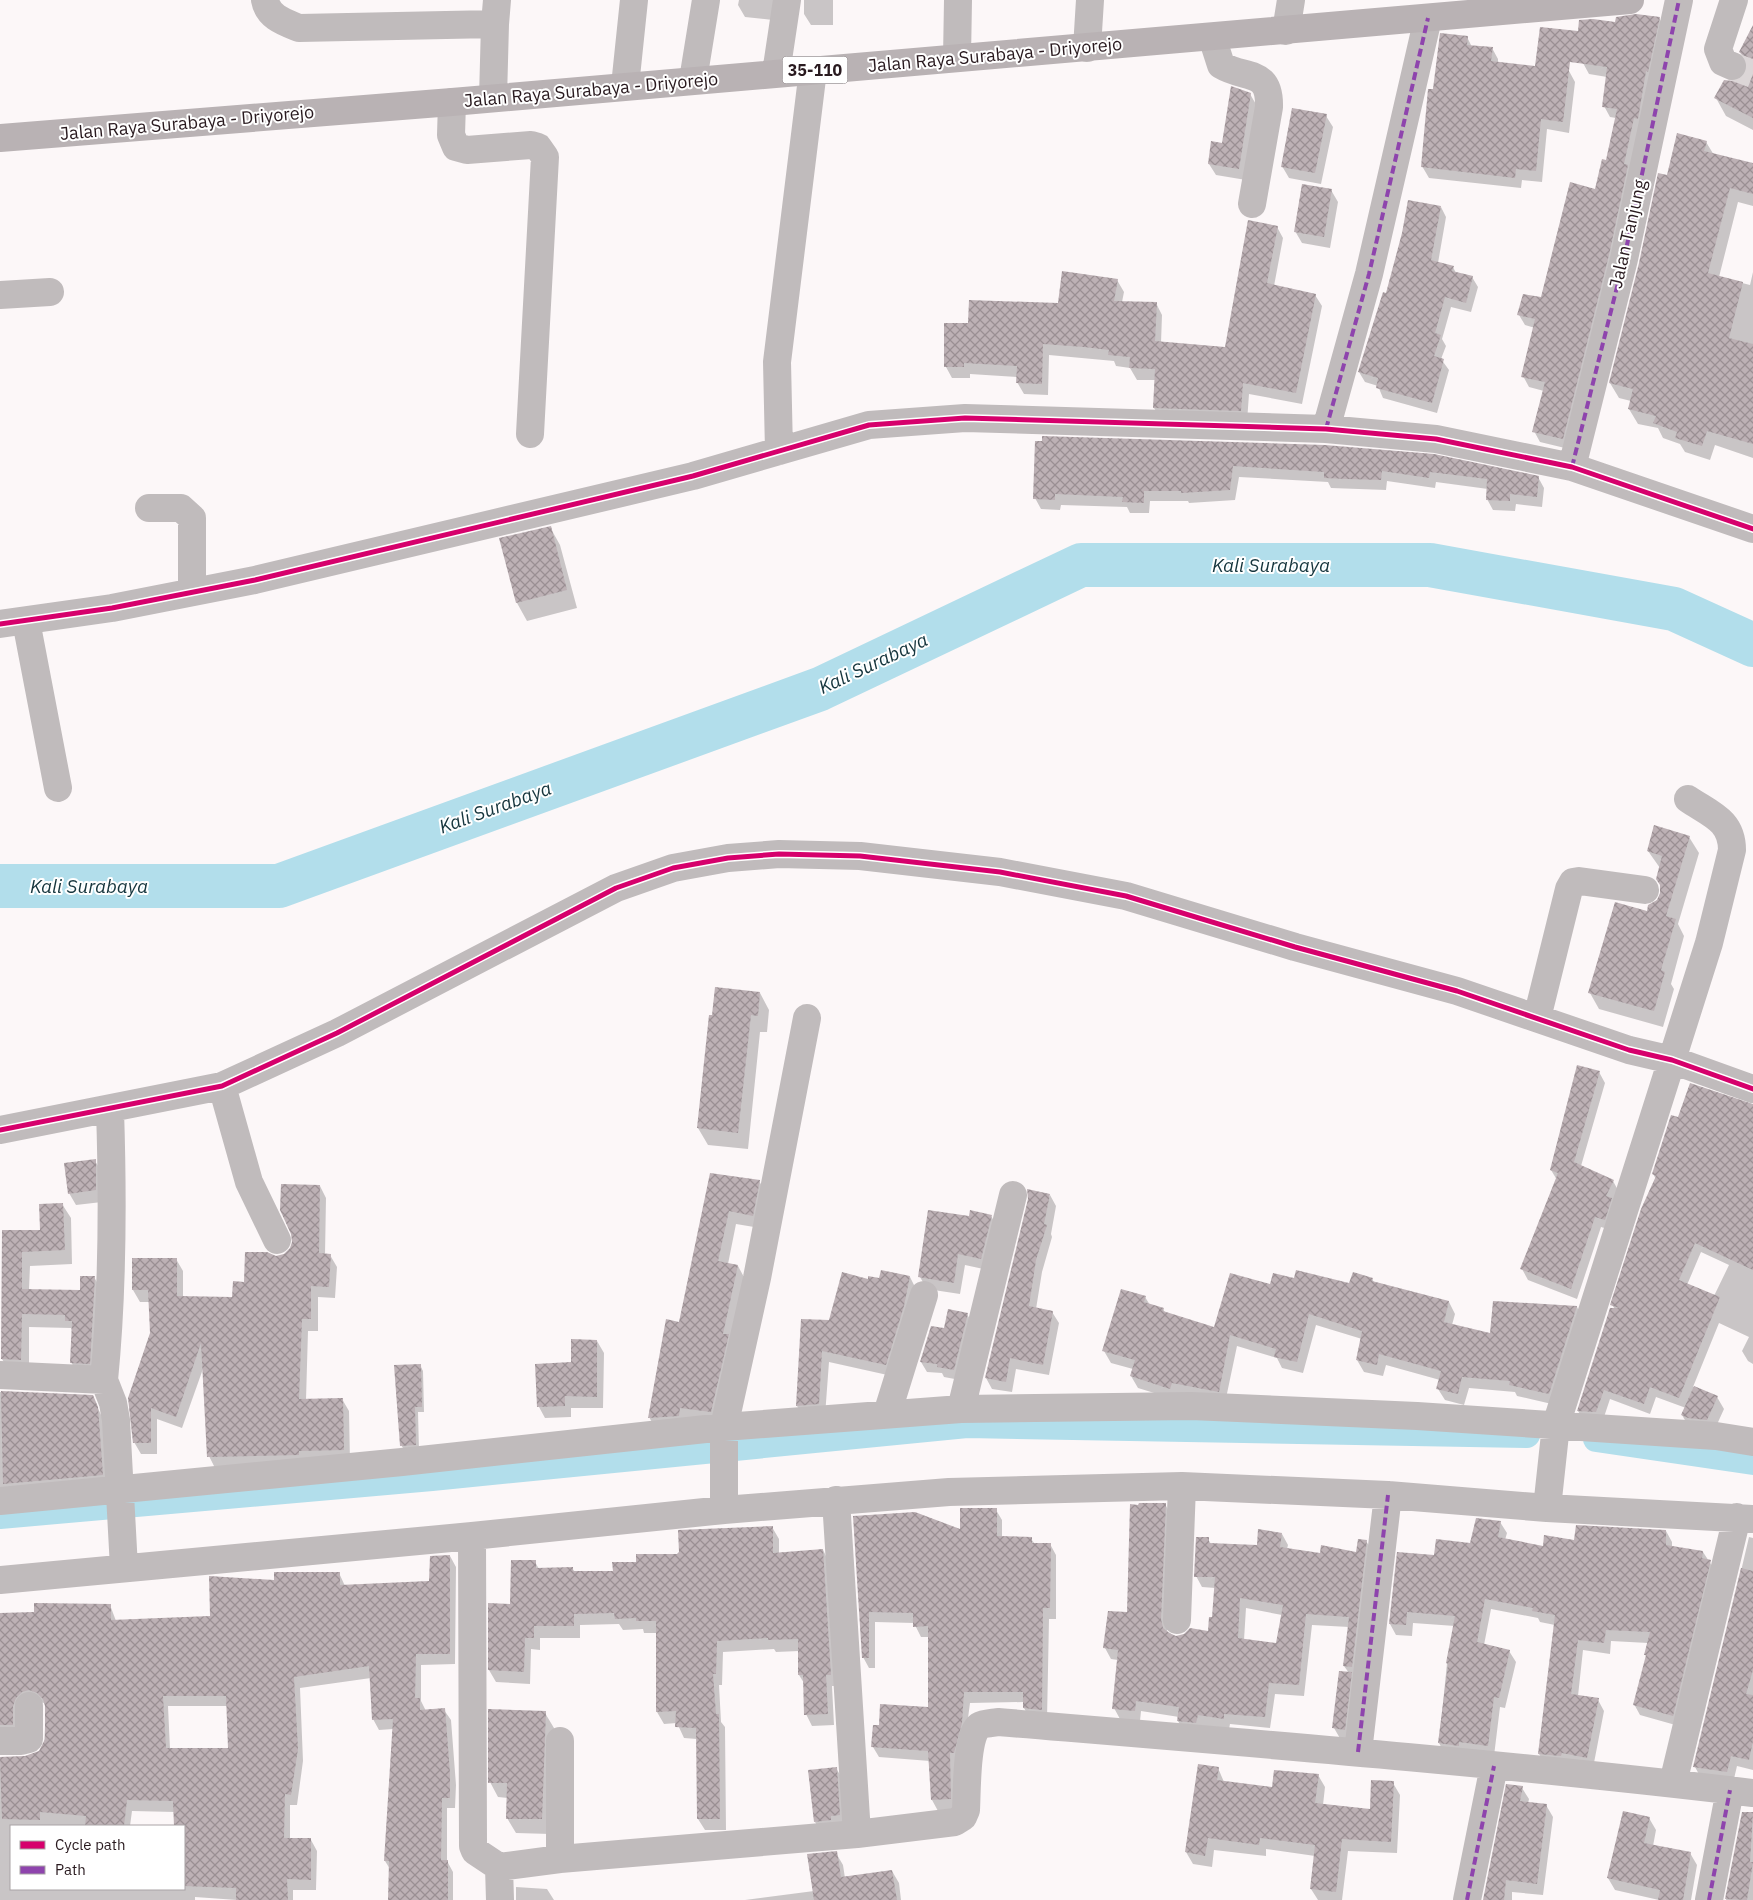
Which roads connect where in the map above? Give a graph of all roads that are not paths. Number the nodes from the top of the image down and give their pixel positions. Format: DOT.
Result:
graph roads {
  1 [pos="265,0"];
  2 [pos="634,0"];
  3 [pos="706,0"];
  4 [pos="787,0"];
  5 [pos="958,0"];
  6 [pos="1090,0"];
  7 [pos="1291,0"];
  8 [pos="1629,0"];
  9 [pos="1679,0"];
  10 [pos="1734,0"];
  11 [pos="496,12"];
  12 [pos="1428,18"];
  13 [pos="1286,31"];
  14 [pos="1212,37"];
  15 [pos="1087,48"];
  16 [pos="957,58"];
  17 [pos="1732,66"];
  18 [pos="813,70"];
  19 [pos="776,73"];
  20 [pos="693,80"];
  21 [pos="625,86"];
  22 [pos="493,98"];
  23 [pos="452,102"];
  24 [pos="0,138"];
  25 [pos="1252,204"];
  26 [pos="50,292"];
  27 [pos="0,295"];
  28 [pos="1326,430"];
  29 [pos="530,434"];
  30 [pos="780,452"];
  31 [pos="1572,467"];
  32 [pos="149,508"];
  33 [pos="1753,529"];
  34 [pos="192,592"];
  35 [pos="13,622"];
  36 [pos="58,788"];
  37 [pos="1688,799"];
  38 [pos="1645,890"];
  39 [pos="807,1018"];
  40 [pos="1537,1018"];
  41 [pos="1672,1060"];
  42 [pos="222,1086"];
  43 [pos="1753,1088"];
  44 [pos="110,1110"];
  45 [pos="0,1130"];
  46 [pos="1013,1196"];
  47 [pos="277,1240"];
  48 [pos="924,1295"];
  49 [pos="0,1375"];
  50 [pos="104,1380"];
  51 [pos="961,1409"];
  52 [pos="887,1414"];
  53 [pos="1556,1429"];
  54 [pos="723,1433"];
  55 [pos="1753,1442"];
  56 [pos="1182,1486"];
  57 [pos="121,1493"];
  58 [pos="1388,1495"];
  59 [pos="1549,1495"];
  60 [pos="836,1500"];
  61 [pos="0,1501"];
  62 [pos="725,1502"];
  63 [pos="1745,1518"];
  64 [pos="472,1536"];
  65 [pos="124,1559"];
  66 [pos="0,1580"];
  67 [pos="1177,1620"];
  68 [pos="30,1706"];
  69 [pos="0,1741"];
  70 [pos="560,1741"];
  71 [pos="1358,1752"];
  72 [pos="1494,1766"];
  73 [pos="1673,1783"];
  74 [pos="1741,1792"];
  75 [pos="858,1834"];
  76 [pos="560,1859"];
  77 [pos="499,1867"];
  78 [pos="500,1900"];
  79 [pos="1467,1900"];
  80 [pos="1709,1900"];
  1 -- 11 [label="street"];
  2 -- 21 [label="street"];
  3 -- 20 [label="street"];
  4 -- 19 [label="street"];
  5 -- 16 [label="street"];
  6 -- 15 [label="street"];
  7 -- 13 [label="street"];
  8 -- 12 [label="main road, Jalan Raya Surabaya - Driyorejo / 35-110"];
  9 -- 31 [label="street, Jalan Tanjung"];
  10 -- 17 [label="street"];
  11 -- 22 [label="street"];
  12 -- 13 [label="main road, Jalan Raya Surabaya - Driyorejo / 35-110"];
  12 -- 28 [label="street"];
  13 -- 14 [label="main road, Jalan Raya Surabaya - Driyorejo / 35-110"];
  14 -- 15 [label="main road, Jalan Raya Surabaya - Driyorejo / 35-110"];
  14 -- 25 [label="street"];
  15 -- 16 [label="main road, Jalan Raya Surabaya - Driyorejo / 35-110"];
  16 -- 18 [label="main road, Jalan Raya Surabaya - Driyorejo / 35-110"];
  18 -- 19 [label="main road, Jalan Raya Surabaya - Driyorejo / 35-110"];
  18 -- 30 [label="street"];
  19 -- 20 [label="main road, Jalan Raya Surabaya - Driyorejo / 35-110"];
  20 -- 21 [label="main road, Jalan Raya Surabaya - Driyorejo / 35-110"];
  21 -- 22 [label="main road, Jalan Raya Surabaya - Driyorejo / 35-110"];
  22 -- 23 [label="main road, Jalan Raya Surabaya - Driyorejo / 35-110"];
  23 -- 24 [label="main road, Jalan Raya Surabaya - Driyorejo / 35-110"];
  23 -- 29 [label="street"];
  26 -- 27 [label="street"];
  28 -- 30 [label="street"];
  28 -- 31 [label="street"];
  30 -- 34 [label="street"];
  31 -- 33 [label="street"];
  32 -- 34 [label="street"];
  34 -- 35 [label="street"];
  35 -- 36 [label="street"];
  37 -- 41 [label="street"];
  38 -- 40 [label="street"];
  39 -- 54 [label="street"];
  40 -- 41 [label="street"];
  40 -- 42 [label="street"];
  41 -- 43 [label="street"];
  41 -- 53 [label="street"];
  42 -- 44 [label="street"];
  42 -- 47 [label="street"];
  44 -- 45 [label="street"];
  44 -- 50 [label="street"];
  46 -- 51 [label="street"];
  48 -- 52 [label="street"];
  49 -- 50 [label="street"];
  50 -- 57 [label="street"];
  51 -- 52 [label="street"];
  51 -- 53 [label="street"];
  52 -- 54 [label="street"];
  53 -- 55 [label="street"];
  53 -- 59 [label="street"];
  54 -- 57 [label="street"];
  54 -- 62 [label="street"];
  56 -- 58 [label="street"];
  56 -- 60 [label="street"];
  56 -- 67 [label="street"];
  57 -- 61 [label="street"];
  57 -- 65 [label="street"];
  58 -- 59 [label="street"];
  58 -- 71 [label="street"];
  59 -- 63 [label="street"];
  60 -- 62 [label="street"];
  60 -- 75 [label="street"];
  62 -- 64 [label="street"];
  63 -- 73 [label="street"];
  64 -- 65 [label="street"];
  64 -- 77 [label="street"];
  65 -- 66 [label="street"];
  68 -- 69 [label="street"];
  70 -- 76 [label="street"];
  71 -- 72 [label="street"];
  71 -- 75 [label="street"];
  72 -- 73 [label="street"];
  72 -- 79 [label="street"];
  73 -- 74 [label="street"];
  74 -- 80 [label="street"];
  75 -- 76 [label="street"];
  76 -- 77 [label="street"];
  77 -- 78 [label="street"];
}
